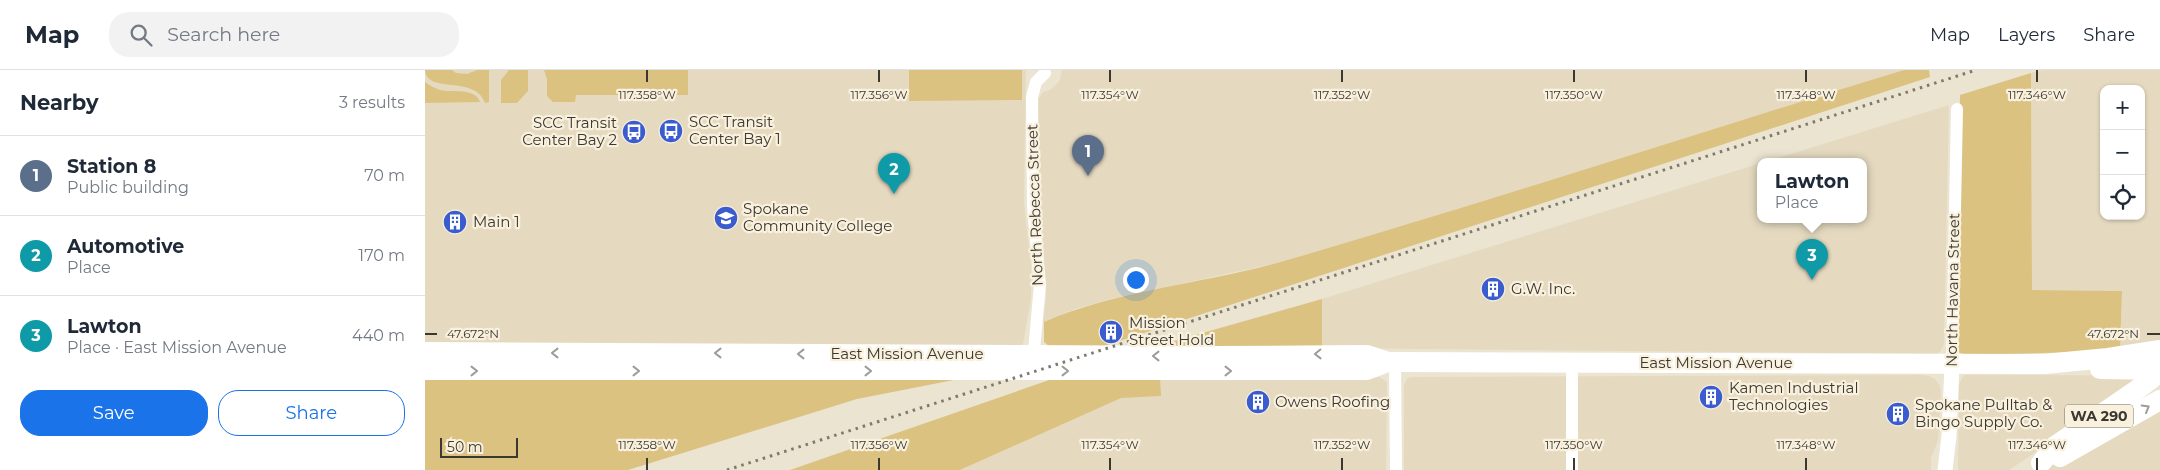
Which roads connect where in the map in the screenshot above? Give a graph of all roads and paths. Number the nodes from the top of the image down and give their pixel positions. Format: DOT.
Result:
graph roads {
  1 [pos="1045,73"];
  2 [pos="1957,109"];
  3 [pos="2160,350"];
  4 [pos="425,352"];
  5 [pos="1392,362"];
  6 [pos="1033,363"];
  7 [pos="1572,363"];
  8 [pos="1952,364"];
  9 [pos="2044,364"];
  10 [pos="425,370"];
  11 [pos="2160,371"];
  12 [pos="2160,400"];
  13 [pos="2036,467"];
  14 [pos="1396,470"];
  15 [pos="1571,470"];
  16 [pos="1945,470"];
  1 -- 6 [label="street, North Rebecca Street"];
  2 -- 8 [label="street, North Havana Street"];
  3 -- 9 [label="main road, East Mission Avenue"];
  6 -- 4 [label="main road, East Mission Avenue, one-way"];
  5 -- 6 [label="main road, East Mission Avenue"];
  5 -- 7 [label="main road, East Mission Avenue"];
  5 -- 14 [label="street"];
  10 -- 6 [label="main road, East Mission Avenue, one-way"];
  7 -- 8 [label="main road, East Mission Avenue"];
  7 -- 15 [label="street"];
  8 -- 9 [label="main road, East Mission Avenue"];
  8 -- 16 [label="street, North Havana Street"];
  9 -- 11 [label="main road, East Mission Avenue"];
  11 -- 13 [label="main road, WA 290"];
  13 -- 12 [label="main road, WA 290, one-way"];
}
